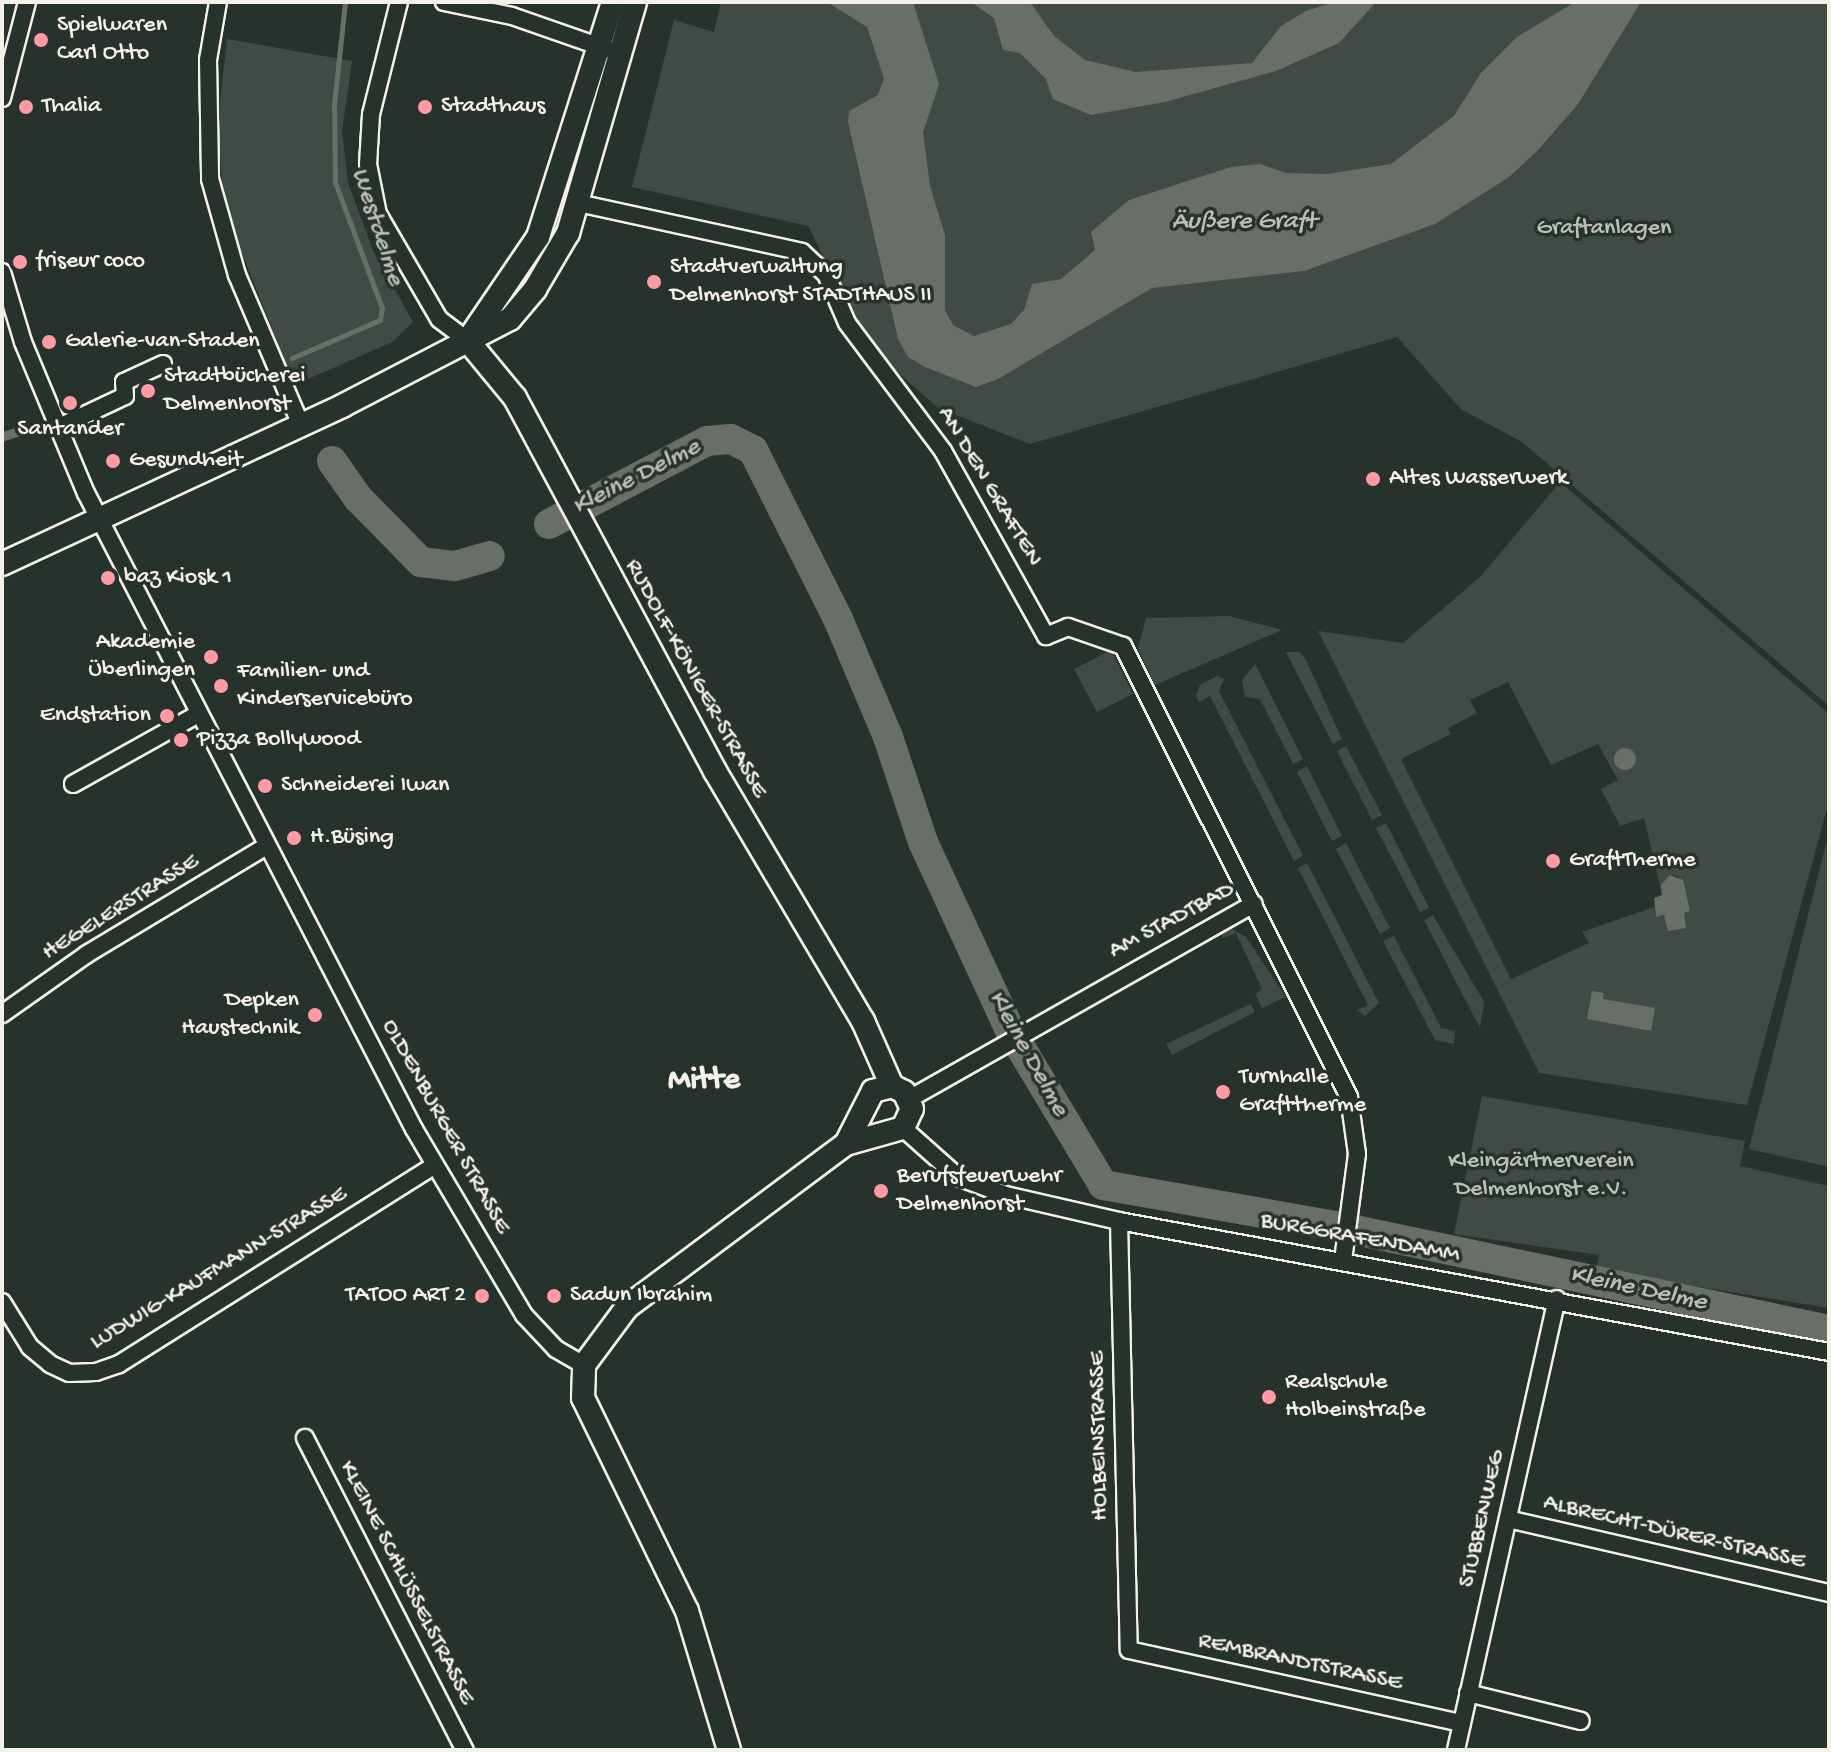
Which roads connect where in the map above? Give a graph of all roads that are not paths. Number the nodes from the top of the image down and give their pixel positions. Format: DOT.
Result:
graph roads {
  1 [pos="27,2"];
  2 [pos="218,2"];
  3 [pos="399,2"];
  4 [pos="444,2"];
  5 [pos="613,2"];
  6 [pos="635,2"];
  7 [pos="609,50"];
  8 [pos="2,98"];
  9 [pos="578,203"];
  10 [pos="2,272"];
  11 [pos="468,341"];
  12 [pos="163,364"];
  13 [pos="313,420"];
  14 [pos="57,428"];
  15 [pos="103,519"];
  16 [pos="2,564"];
  17 [pos="198,714"];
  18 [pos="73,784"];
  19 [pos="267,846"];
  20 [pos="1254,904"];
  21 [pos="2,1014"];
  22 [pos="892,1091"];
  23 [pos="864,1110"];
  24 [pos="903,1128"];
  25 [pos="879,1132"];
  26 [pos="846,1144"];
  27 [pos="435,1165"];
  28 [pos="1119,1221"];
  29 [pos="1343,1260"];
  30 [pos="1557,1299"];
  31 [pos="2,1302"];
  32 [pos="1829,1352"];
  33 [pos="584,1365"];
  34 [pos="305,1438"];
  35 [pos="1508,1519"];
  36 [pos="1829,1593"];
  37 [pos="1129,1650"];
  38 [pos="1468,1693"];
  39 [pos="1581,1721"];
  40 [pos="1462,1723"];
  41 [pos="465,1750"];
  42 [pos="729,1750"];
  43 [pos="1456,1750"];
  1 -- 8 [label="street"];
  2 -- 13 [label="street"];
  3 -- 11 [label="street"];
  4 -- 7 [label="street"];
  5 -- 7 [label="main road"];
  6 -- 7 [label="main road"];
  7 -- 9 [label="main road"];
  7 -- 11 [label="main road"];
  9 -- 11 [label="main road"];
  9 -- 20 [label="street, AN DEN GRAFTEN"];
  10 -- 14 [label="street, OLDENBURGER STRASSE"];
  11 -- 13 [label="main road"];
  11 -- 22 [label="main road, RUDOLF-KÖNIGER-STRASSE"];
  12 -- 14 [label="street"];
  13 -- 15 [label="main road"];
  14 -- 15 [label="street, OLDENBURGER STRASSE"];
  15 -- 16 [label="main road"];
  15 -- 17 [label="street, OLDENBURGER STRASSE"];
  17 -- 18 [label="street"];
  17 -- 19 [label="street, OLDENBURGER STRASSE"];
  19 -- 21 [label="street, HEGELERSTRASSE"];
  19 -- 27 [label="street, OLDENBURGER STRASSE"];
  20 -- 22 [label="street, AM STADTBAD"];
  20 -- 29 [label="street, AM STADTBAD"];
  22 -- 23 [label="main road"];
  22 -- 24 [label="main road"];
  23 -- 25 [label="main road"];
  23 -- 26 [label="main road"];
  24 -- 25 [label="main road"];
  24 -- 28 [label="street, BURGGRAFENDAMM"];
  25 -- 26 [label="main road"];
  26 -- 33 [label="main road"];
  27 -- 31 [label="street, LUDWIG-KAUFMANN-STRASSE"];
  27 -- 33 [label="street, OLDENBURGER STRASSE"];
  28 -- 29 [label="street, BURGGRAFENDAMM"];
  28 -- 37 [label="street, HOLBEINSTRASSE"];
  29 -- 30 [label="street, BURGGRAFENDAMM"];
  30 -- 32 [label="street, BURGGRAFENDAMM"];
  30 -- 35 [label="street, STUBBENWEG"];
  33 -- 42 [label="main road"];
  34 -- 41 [label="street, KLEINE SCHLÜSSELSTRASSE"];
  35 -- 36 [label="street, ALBRECHT-DÜRER-STRASSE"];
  35 -- 38 [label="street, STUBBENWEG"];
  37 -- 40 [label="street, REMBRANDTSTRASSE"];
  38 -- 39 [label="street"];
  38 -- 40 [label="street, STUBBENWEG"];
  40 -- 43 [label="street, STUBBENWEG"];
}
